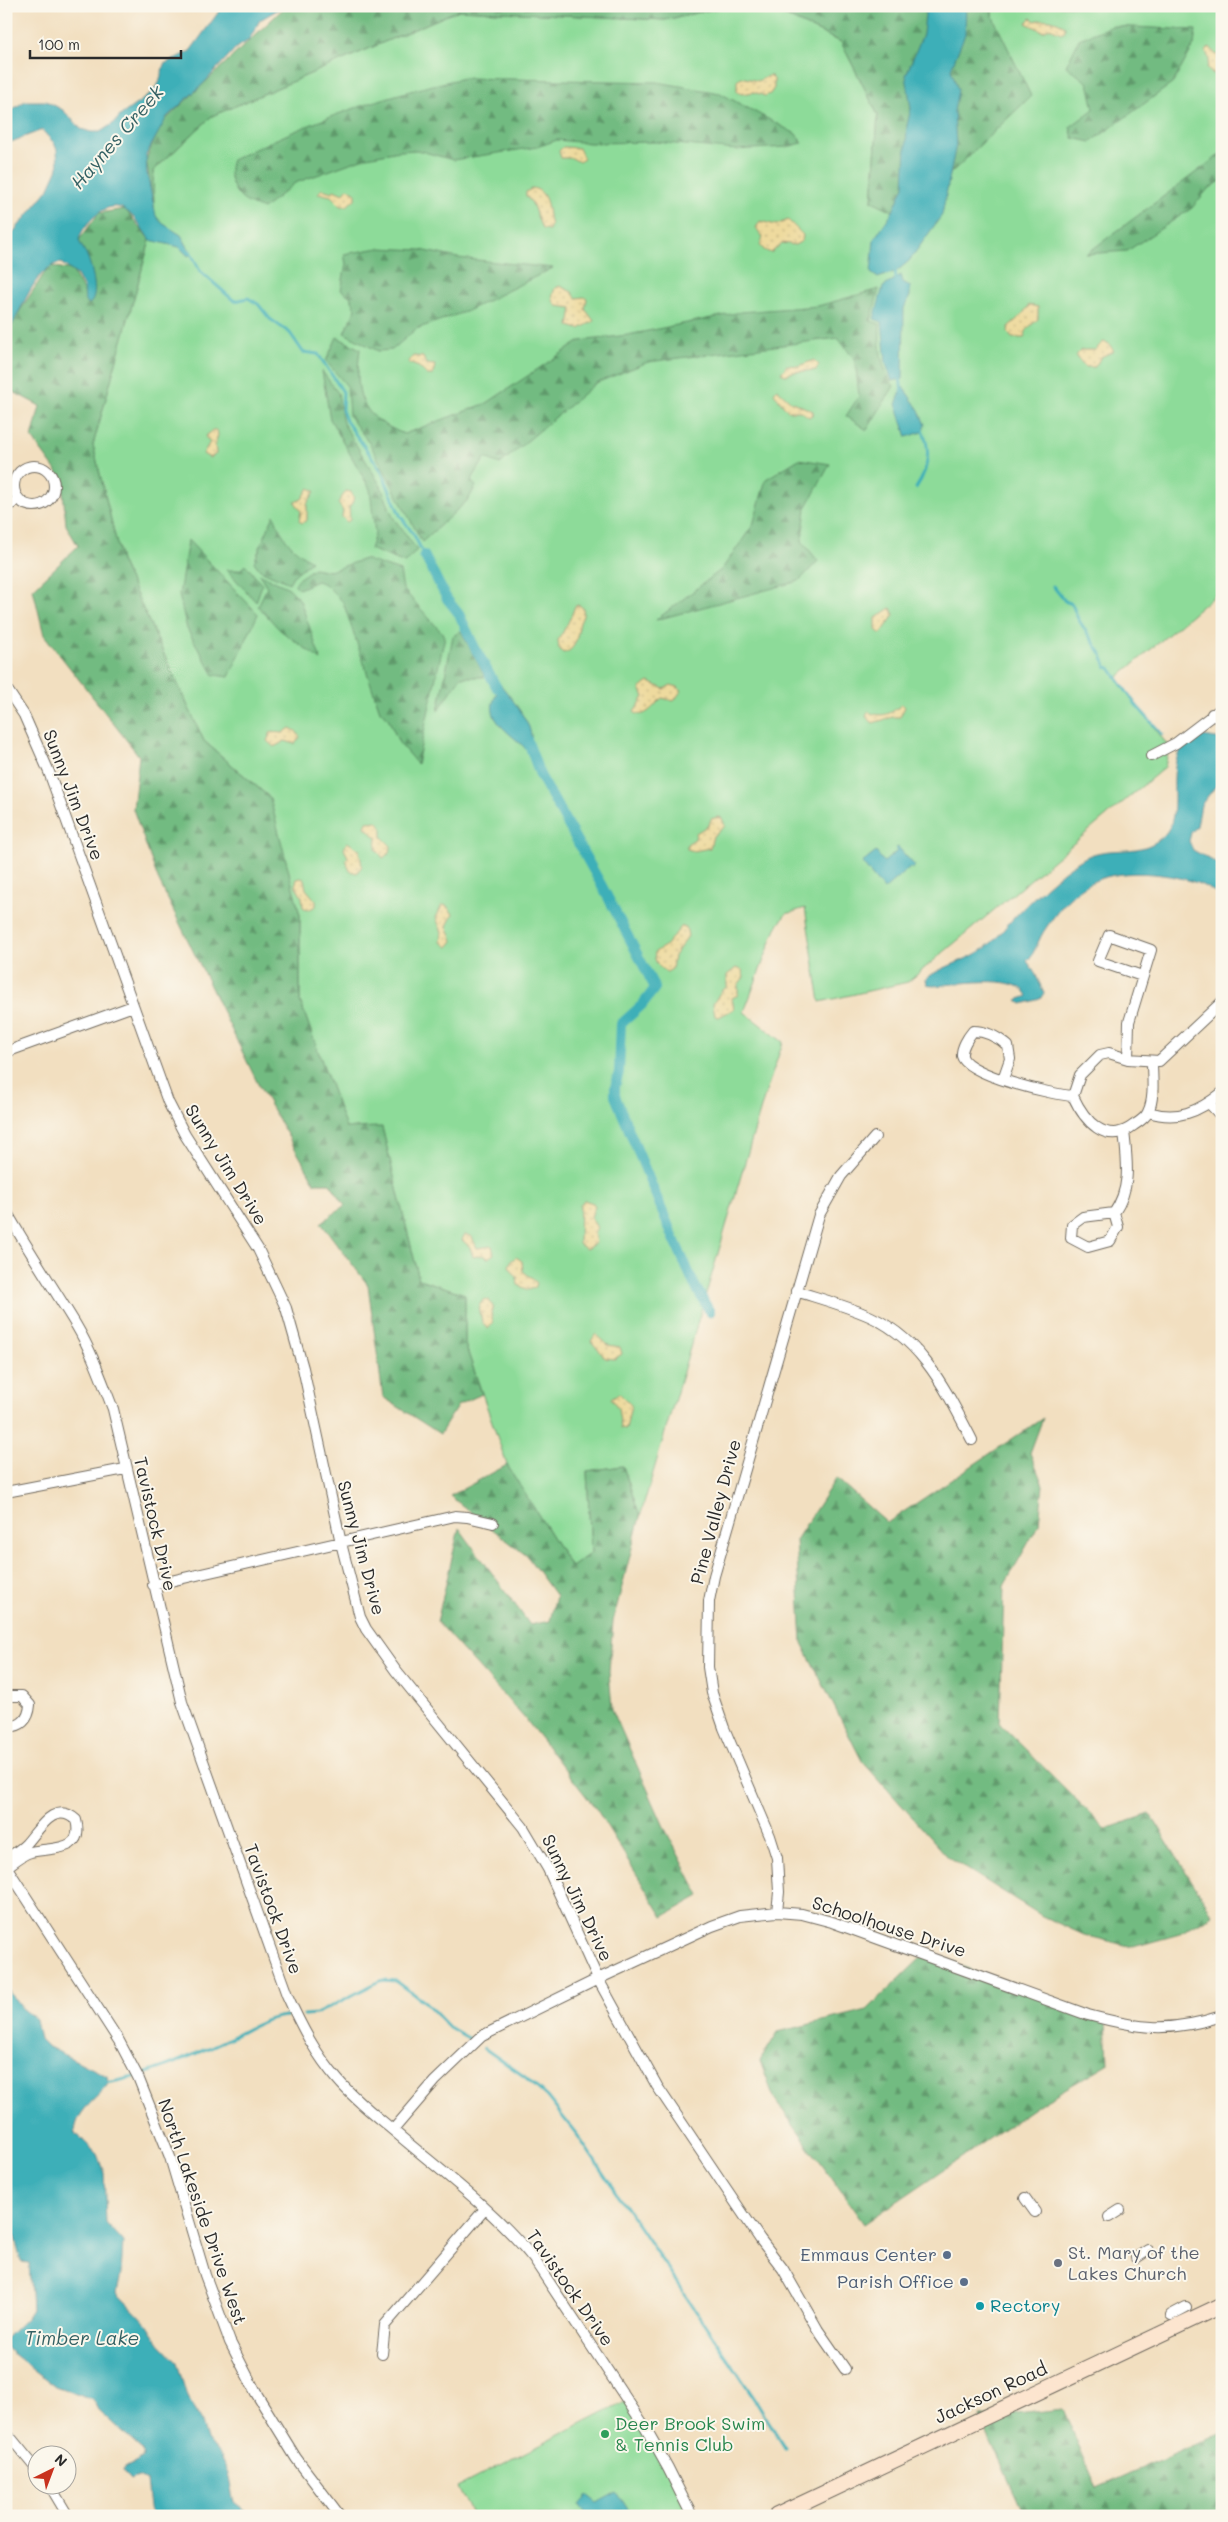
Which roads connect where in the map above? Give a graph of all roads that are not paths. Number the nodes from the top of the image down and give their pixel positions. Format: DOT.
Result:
graph roads {
  1 [pos="18,498"];
  2 [pos="6,509"];
  3 [pos="6,688"];
  4 [pos="1222,708"];
  5 [pos="1212,714"];
  6 [pos="1222,721"];
  7 [pos="1151,756"];
  8 [pos="1142,976"];
  9 [pos="1222,1002"];
  10 [pos="133,1006"];
  11 [pos="6,1052"];
  12 [pos="1128,1059"];
  13 [pos="1152,1062"];
  14 [pos="1003,1080"];
  15 [pos="1222,1093"];
  16 [pos="1073,1096"];
  17 [pos="1209,1103"];
  18 [pos="1148,1112"];
  19 [pos="1222,1117"];
  20 [pos="1124,1131"];
  21 [pos="875,1137"];
  22 [pos="6,1211"];
  23 [pos="1114,1213"];
  24 [pos="796,1291"];
  25 [pos="972,1440"];
  26 [pos="125,1469"];
  27 [pos="6,1492"];
  28 [pos="493,1524"];
  29 [pos="341,1542"];
  30 [pos="153,1585"];
  31 [pos="6,1696"];
  32 [pos="6,1726"];
  33 [pos="6,1859"];
  34 [pos="6,1866"];
  35 [pos="777,1912"];
  36 [pos="598,1979"];
  37 [pos="1222,2016"];
  38 [pos="393,2130"];
  39 [pos="1025,2198"];
  40 [pos="485,2209"];
  41 [pos="1120,2210"];
  42 [pos="1035,2212"];
  43 [pos="1109,2217"];
  44 [pos="1148,2250"];
  45 [pos="1136,2258"];
  46 [pos="1222,2305"];
  47 [pos="1186,2307"];
  48 [pos="1171,2315"];
  49 [pos="382,2354"];
  50 [pos="846,2369"];
  51 [pos="6,2432"];
  52 [pos="28,2459"];
  53 [pos="55,2494"];
  54 [pos="68,2516"];
  55 [pos="340,2516"];
  56 [pos="692,2516"];
  57 [pos="776,2516"];
  1 -- 2 [label="street"];
  3 -- 10 [label="street, Sunny Jim Drive"];
  4 -- 5 [label="street"];
  5 -- 6 [label="street"];
  5 -- 7 [label="street"];
  8 -- 8 [label="street"];
  8 -- 12 [label="street"];
  9 -- 13 [label="street"];
  10 -- 11 [label="street"];
  10 -- 29 [label="street, Sunny Jim Drive"];
  12 -- 13 [label="street"];
  12 -- 16 [label="street"];
  13 -- 18 [label="street"];
  14 -- 14 [label="street"];
  14 -- 16 [label="street"];
  15 -- 17 [label="street"];
  16 -- 20 [label="street"];
  17 -- 18 [label="street"];
  17 -- 19 [label="street"];
  18 -- 20 [label="street"];
  20 -- 23 [label="street"];
  21 -- 24 [label="street, Pine Valley Drive"];
  22 -- 26 [label="street, Tavistock Drive"];
  23 -- 23 [label="street"];
  24 -- 25 [label="street"];
  24 -- 35 [label="street, Pine Valley Drive"];
  26 -- 27 [label="street"];
  26 -- 30 [label="street, Tavistock Drive"];
  28 -- 29 [label="street"];
  29 -- 30 [label="street"];
  29 -- 36 [label="street, Sunny Jim Drive"];
  30 -- 38 [label="street, Tavistock Drive"];
  31 -- 32 [label="street"];
  33 -- 34 [label="street"];
  34 -- 55 [label="street, North Lakeside Drive West"];
  35 -- 36 [label="street, Schoolhouse Drive"];
  35 -- 37 [label="street, Schoolhouse Drive"];
  36 -- 38 [label="street, Schoolhouse Drive"];
  36 -- 50 [label="street, Sunny Jim Drive"];
  38 -- 40 [label="street, Tavistock Drive"];
  39 -- 42 [label="street"];
  40 -- 49 [label="street"];
  40 -- 56 [label="street, Tavistock Drive"];
  41 -- 43 [label="street"];
  44 -- 45 [label="street"];
  46 -- 57 [label="street, Jackson Road"];
  47 -- 48 [label="street"];
  51 -- 52 [label="street"];
  53 -- 54 [label="street"];
}
